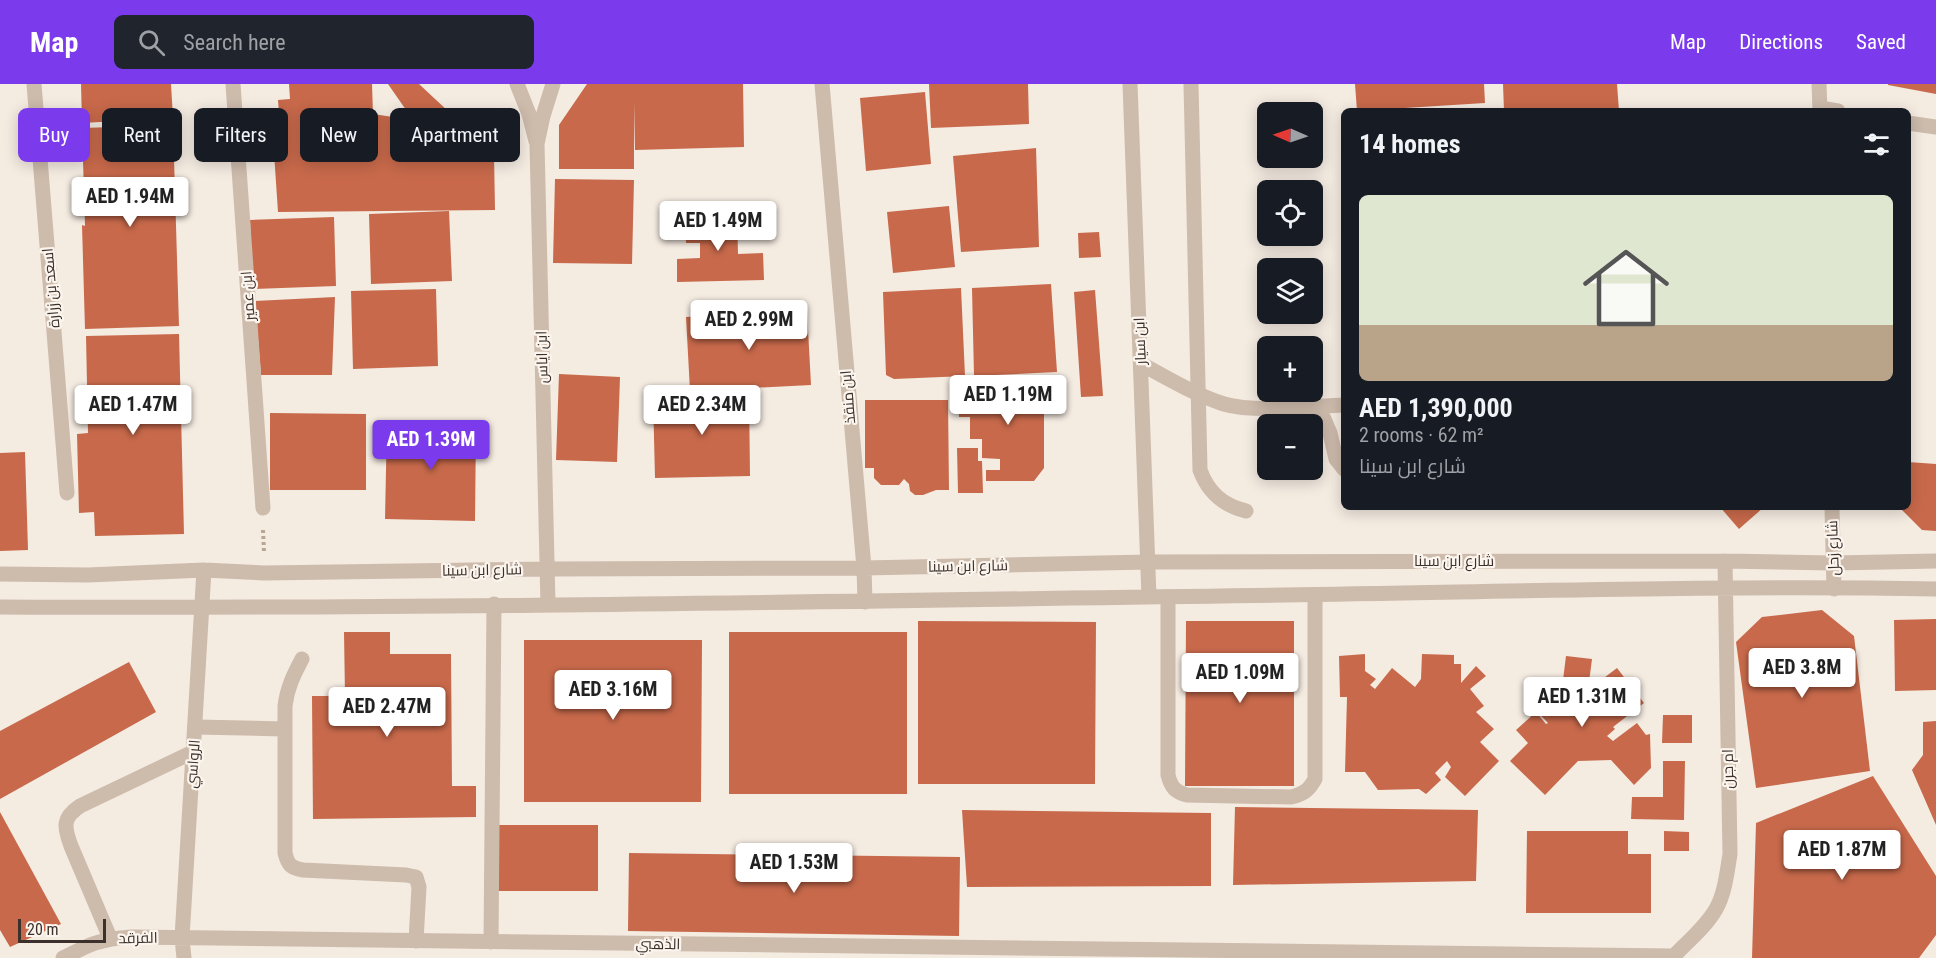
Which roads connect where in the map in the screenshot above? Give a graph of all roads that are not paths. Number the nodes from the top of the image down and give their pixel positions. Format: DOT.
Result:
graph roads {
  1 [pos="34,84"];
  2 [pos="233,84"];
  3 [pos="516,84"];
  4 [pos="553,84"];
  5 [pos="822,84"];
  6 [pos="1130,84"];
  7 [pos="1191,84"];
  8 [pos="1819,84"];
  9 [pos="1820,108"];
  10 [pos="1911,123"];
  11 [pos="1936,127"];
  12 [pos="537,144"];
  13 [pos="1141,364"];
  14 [pos="1199,395"];
  15 [pos="1318,405"];
  16 [pos="1341,405"];
  17 [pos="1341,465"];
  18 [pos="67,493"];
  19 [pos="263,508"];
  20 [pos="1832,510"];
  21 [pos="1246,511"];
  22 [pos="1725,561"];
  23 [pos="1936,561"];
  24 [pos="1148,562"];
  25 [pos="1833,563"];
  26 [pos="864,568"];
  27 [pos="548,569"];
  28 [pos="204,570"];
  29 [pos="0,574"];
  30 [pos="1725,588"];
  31 [pos="1834,589"];
  32 [pos="1936,589"];
  33 [pos="1315,595"];
  34 [pos="1149,597"];
  35 [pos="1168,597"];
  36 [pos="866,602"];
  37 [pos="494,604"];
  38 [pos="548,604"];
  39 [pos="0,607"];
  40 [pos="201,608"];
  41 [pos="302,659"];
  42 [pos="195,727"];
  43 [pos="284,729"];
  44 [pos="193,752"];
  45 [pos="110,938"];
  46 [pos="182,938"];
  47 [pos="416,941"];
  48 [pos="491,942"];
  49 [pos="1673,957"];
  50 [pos="63,958"];
  51 [pos="184,958"];
  1 -- 18 [label="street, اسعد بن زرارة"];
  2 -- 19 [label="street, ابن عمير"];
  3 -- 12 [label="street, ابن اياس"];
  4 -- 12 [label="street, ابن اياس"];
  5 -- 26 [label="street, ابن منقذ"];
  6 -- 13 [label="street, ابن سيار"];
  7 -- 14 [label="street"];
  8 -- 9 [label="street"];
  10 -- 11 [label="street"];
  12 -- 27 [label="street, ابن اياس"];
  13 -- 14 [label="street"];
  13 -- 24 [label="street, ابن سيار"];
  14 -- 15 [label="street"];
  14 -- 21 [label="street"];
  15 -- 16 [label="street"];
  15 -- 17 [label="street"];
  20 -- 25 [label="street, شارع زحل"];
  22 -- 24 [label="street, شارع ابن سينا"];
  22 -- 25 [label="street, شارع ابن سينا"];
  22 -- 30 [label="street, ام جرن"];
  23 -- 25 [label="street, شارع ابن سينا"];
  24 -- 26 [label="street, شارع ابن سينا"];
  24 -- 34 [label="street, ابن سيار"];
  25 -- 31 [label="street, شارع زحل"];
  26 -- 27 [label="street, شارع ابن سينا"];
  26 -- 36 [label="street, ابن منقذ"];
  27 -- 28 [label="street, شارع ابن سينا"];
  27 -- 38 [label="street, ابن اياس"];
  28 -- 29 [label="street, شارع ابن سينا"];
  28 -- 40 [label="street, الرواسي"];
  30 -- 31 [label="street, شارع ابن سينا"];
  30 -- 33 [label="street, شارع ابن سينا"];
  30 -- 49 [label="street, ام جرن"];
  31 -- 32 [label="street, شارع ابن سينا"];
  33 -- 35 [label="street, شارع ابن سينا"];
  33 -- 35 [label="street"];
  34 -- 35 [label="street, شارع ابن سينا"];
  34 -- 36 [label="street, شارع ابن سينا"];
  36 -- 38 [label="street, شارع ابن سينا"];
  37 -- 38 [label="street, شارع ابن سينا"];
  37 -- 40 [label="street, شارع ابن سينا"];
  37 -- 48 [label="street"];
  39 -- 40 [label="street, شارع ابن سينا"];
  40 -- 42 [label="street, الرواسي"];
  41 -- 43 [label="street"];
  42 -- 43 [label="street"];
  42 -- 44 [label="street, الرواسي"];
  43 -- 47 [label="street"];
  44 -- 45 [label="street"];
  44 -- 46 [label="street, الرواسي"];
  45 -- 46 [label="street, الفرقد"];
  45 -- 50 [label="street, الفرقد"];
  46 -- 47 [label="street, الذهبي"];
  46 -- 51 [label="street, الرواسي"];
  47 -- 48 [label="street, الذهبي"];
  48 -- 49 [label="street, الذهبي"];
}
